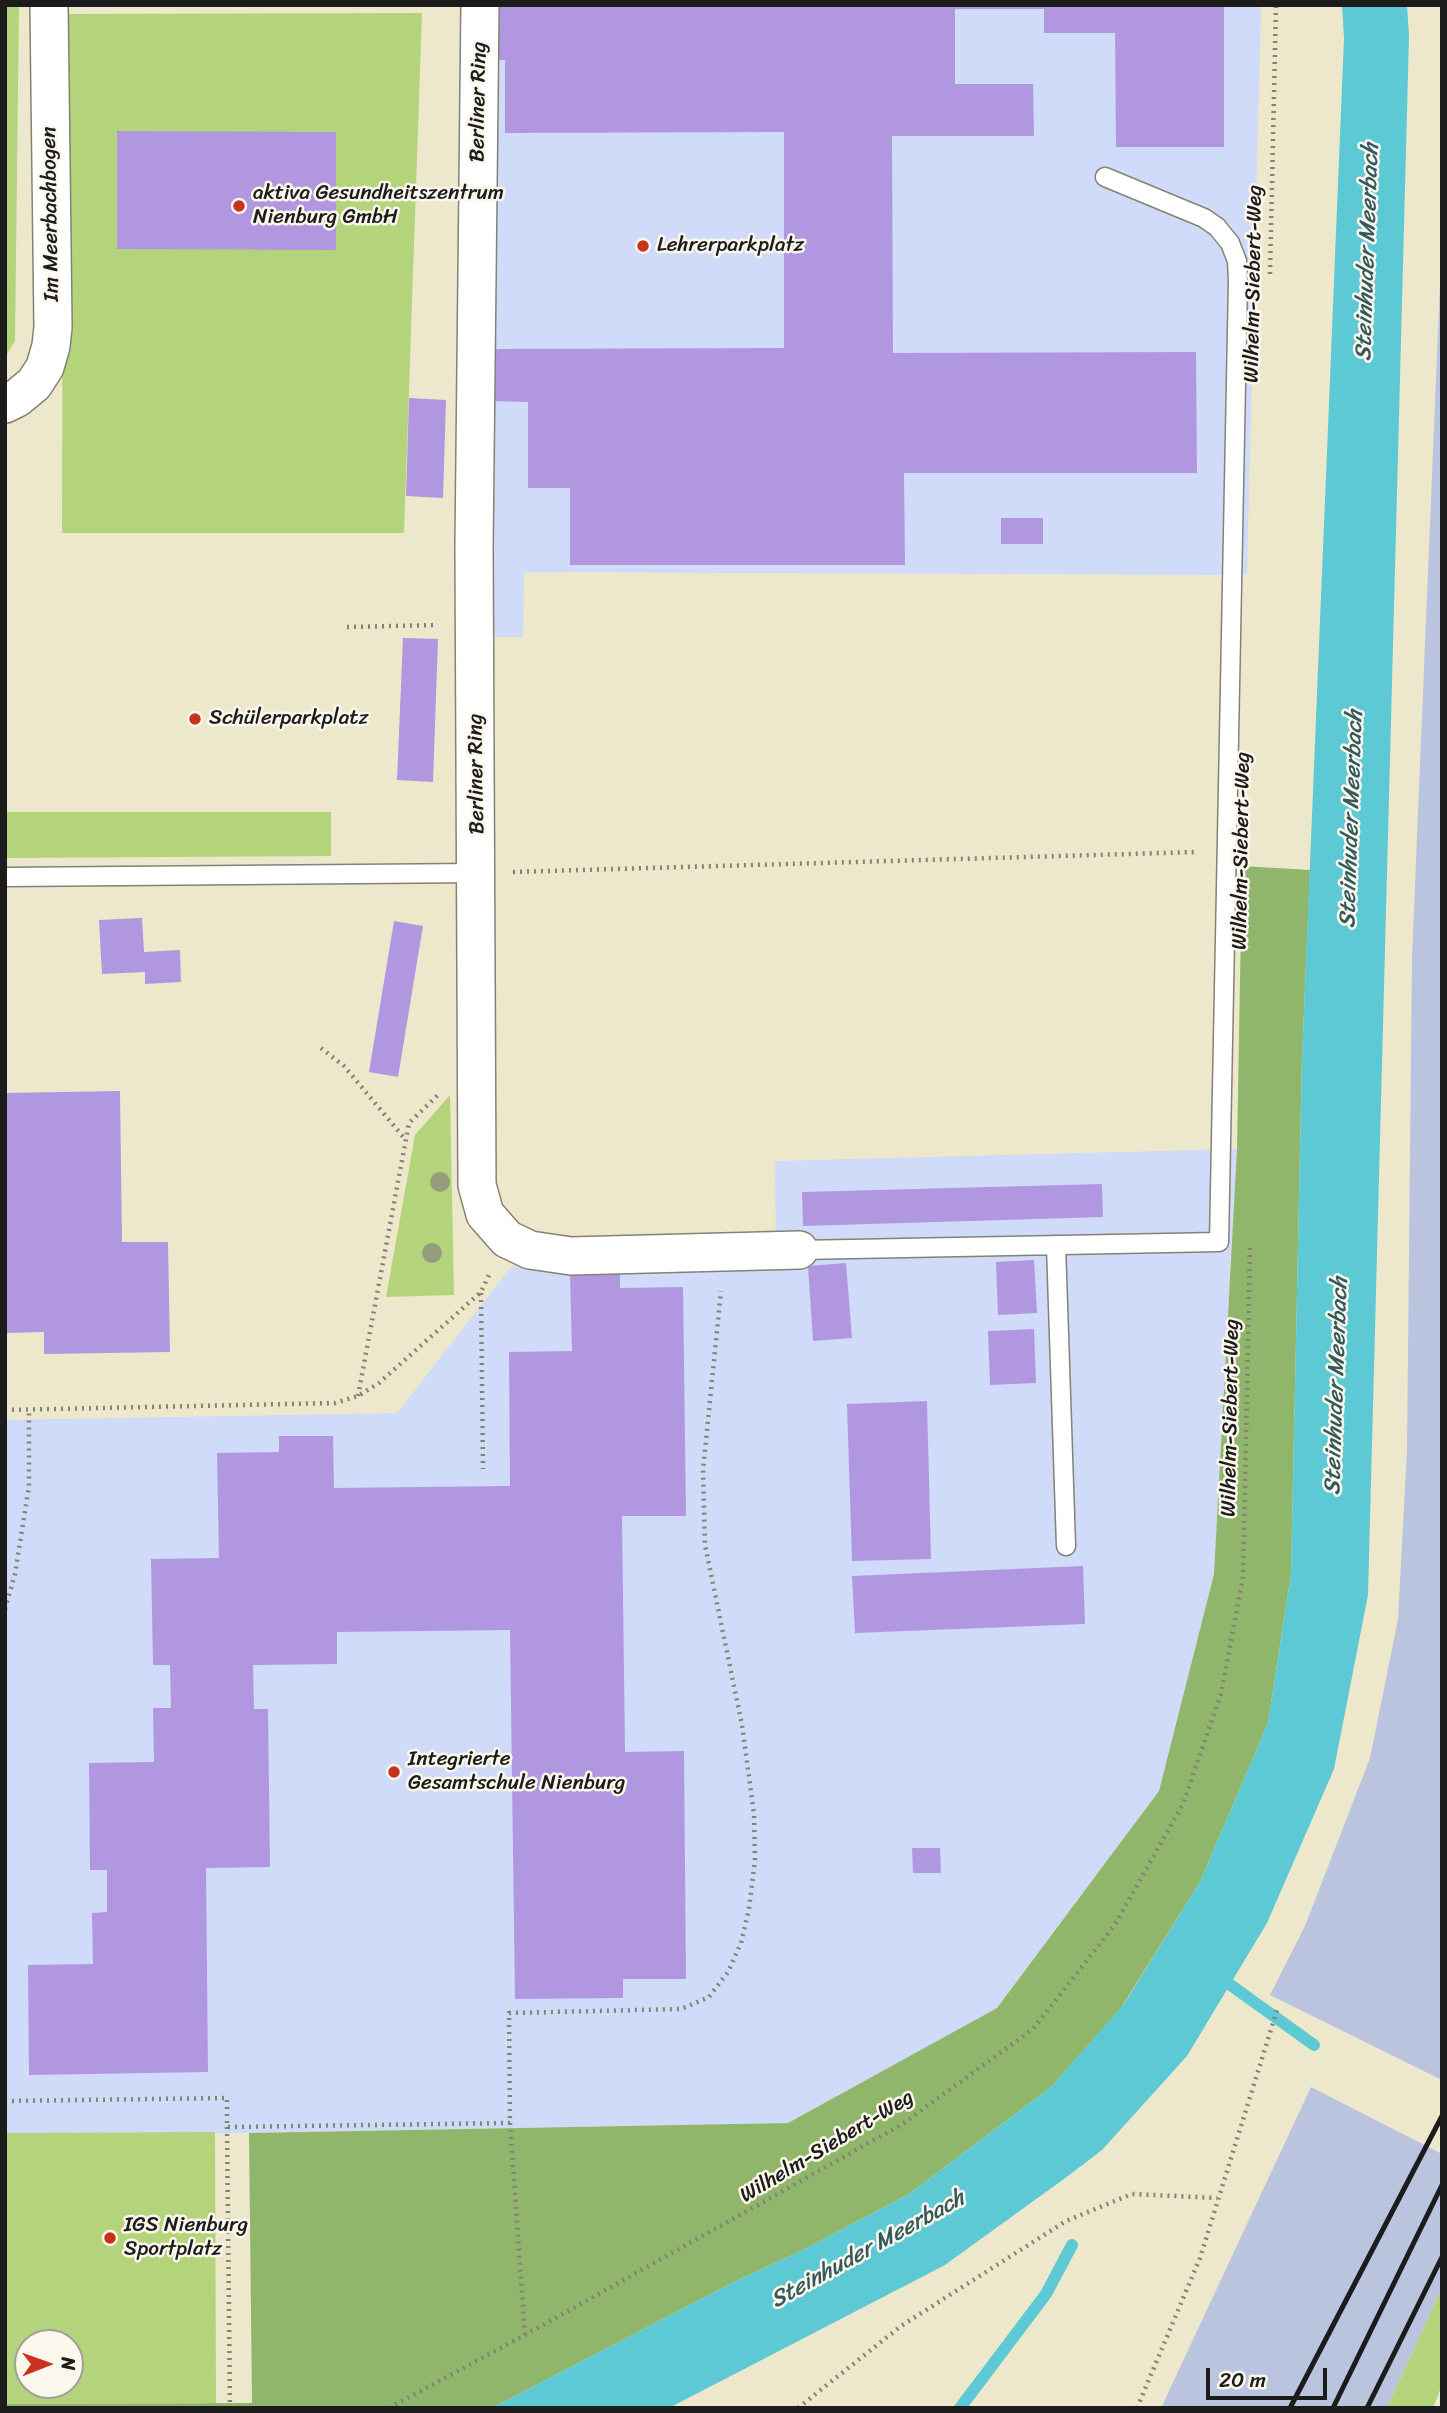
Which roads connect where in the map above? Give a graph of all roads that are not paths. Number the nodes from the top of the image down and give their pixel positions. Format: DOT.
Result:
graph roads {
  1 [pos="49,5"];
  2 [pos="480,5"];
  3 [pos="1105,177"];
  4 [pos="5,404"];
  5 [pos="477,873"];
  6 [pos="5,877"];
  7 [pos="1056,1245"];
  8 [pos="799,1250"];
  9 [pos="1066,1546"];
  1 -- 4 [label="street, Im Meerbachbogen"];
  2 -- 5 [label="street, Berliner Ring"];
  3 -- 7 [label="lane"];
  5 -- 6 [label="lane"];
  5 -- 8 [label="street, Berliner Ring"];
  7 -- 8 [label="lane"];
  7 -- 9 [label="lane"];
}
